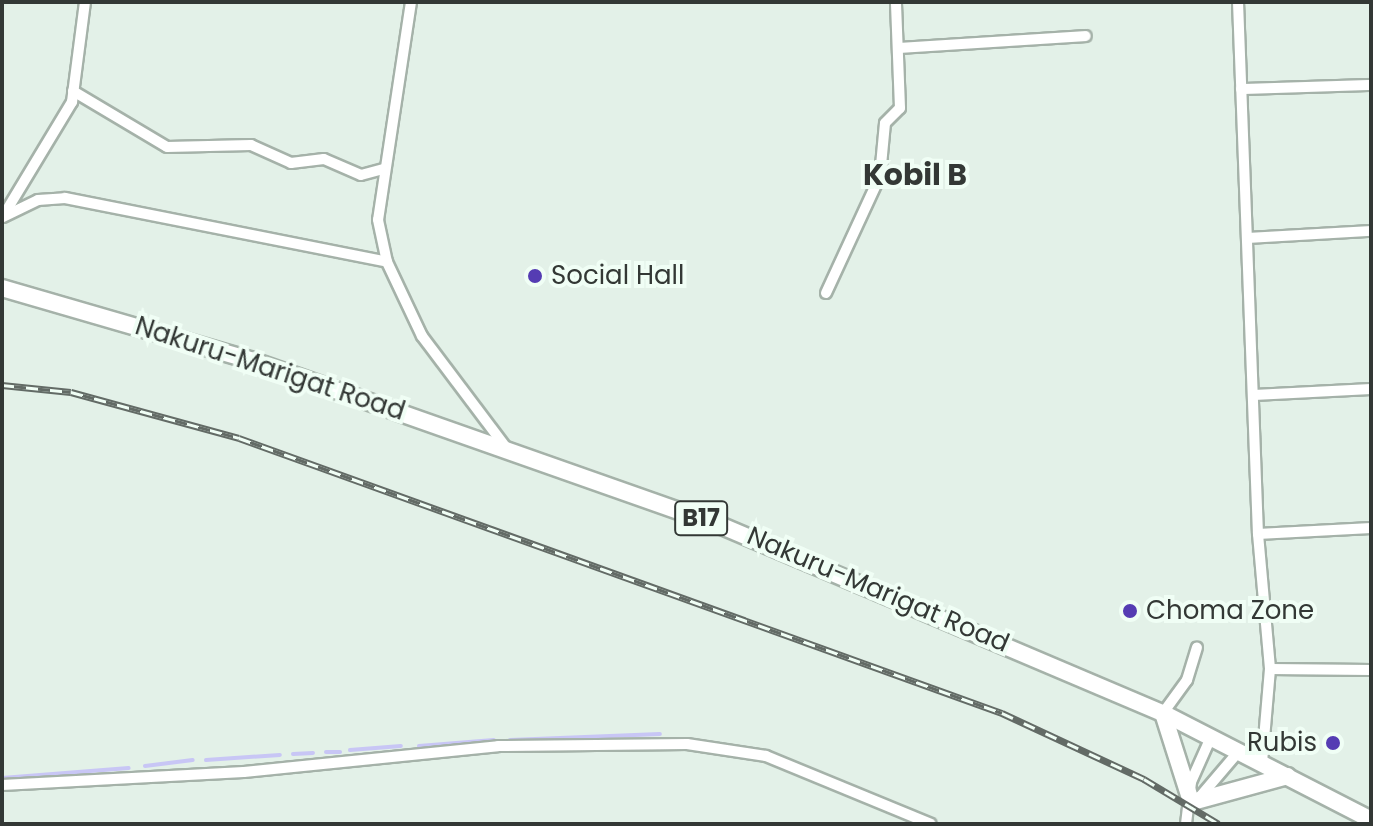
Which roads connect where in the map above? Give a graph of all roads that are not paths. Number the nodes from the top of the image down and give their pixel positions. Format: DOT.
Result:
graph roads {
  1 [pos="85,2"];
  2 [pos="411,2"];
  3 [pos="896,2"];
  4 [pos="1238,2"];
  5 [pos="1086,36"];
  6 [pos="900,48"];
  7 [pos="1371,85"];
  8 [pos="1241,89"];
  9 [pos="73,91"];
  10 [pos="384,169"];
  11 [pos="2,218"];
  12 [pos="1371,231"];
  13 [pos="1248,238"];
  14 [pos="387,262"];
  15 [pos="2,288"];
  16 [pos="826,293"];
  17 [pos="1371,389"];
  18 [pos="1254,395"];
  19 [pos="505,446"];
  20 [pos="1371,528"];
  21 [pos="1258,534"];
  22 [pos="1197,647"];
  23 [pos="1270,669"];
  24 [pos="1371,670"];
  25 [pos="1163,713"];
  26 [pos="1211,737"];
  27 [pos="1240,750"];
  28 [pos="1262,763"];
  29 [pos="1288,776"];
  30 [pos="2,785"];
  31 [pos="1191,801"];
  32 [pos="1371,820"];
  33 [pos="931,824"];
  34 [pos="1186,824"];
  1 -- 9 [label="street"];
  2 -- 10 [label="street"];
  3 -- 6 [label="street"];
  4 -- 8 [label="street"];
  5 -- 6 [label="street"];
  6 -- 16 [label="street"];
  7 -- 8 [label="street"];
  8 -- 13 [label="street"];
  9 -- 10 [label="street"];
  9 -- 11 [label="street"];
  10 -- 14 [label="street"];
  11 -- 14 [label="street"];
  12 -- 13 [label="street"];
  13 -- 18 [label="street"];
  14 -- 19 [label="street"];
  15 -- 19 [label="main road, Nakuru-Marigat Road / B17"];
  17 -- 18 [label="street"];
  18 -- 21 [label="street"];
  19 -- 25 [label="main road, Nakuru-Marigat Road / B17"];
  20 -- 21 [label="street"];
  21 -- 23 [label="street"];
  22 -- 25 [label="street"];
  23 -- 24 [label="street"];
  23 -- 28 [label="street"];
  25 -- 26 [label="main road, Nakuru-Marigat Road / B17"];
  25 -- 31 [label="main road"];
  26 -- 27 [label="main road, Nakuru-Marigat Road / B17"];
  26 -- 31 [label="street"];
  27 -- 28 [label="main road, Nakuru-Marigat Road / B17"];
  27 -- 31 [label="street"];
  28 -- 29 [label="main road, Nakuru-Marigat Road / B17"];
  29 -- 31 [label="main road"];
  29 -- 32 [label="main road, Nakuru-Marigat Road / B17"];
  30 -- 33 [label="street"];
  31 -- 34 [label="street"];
}
